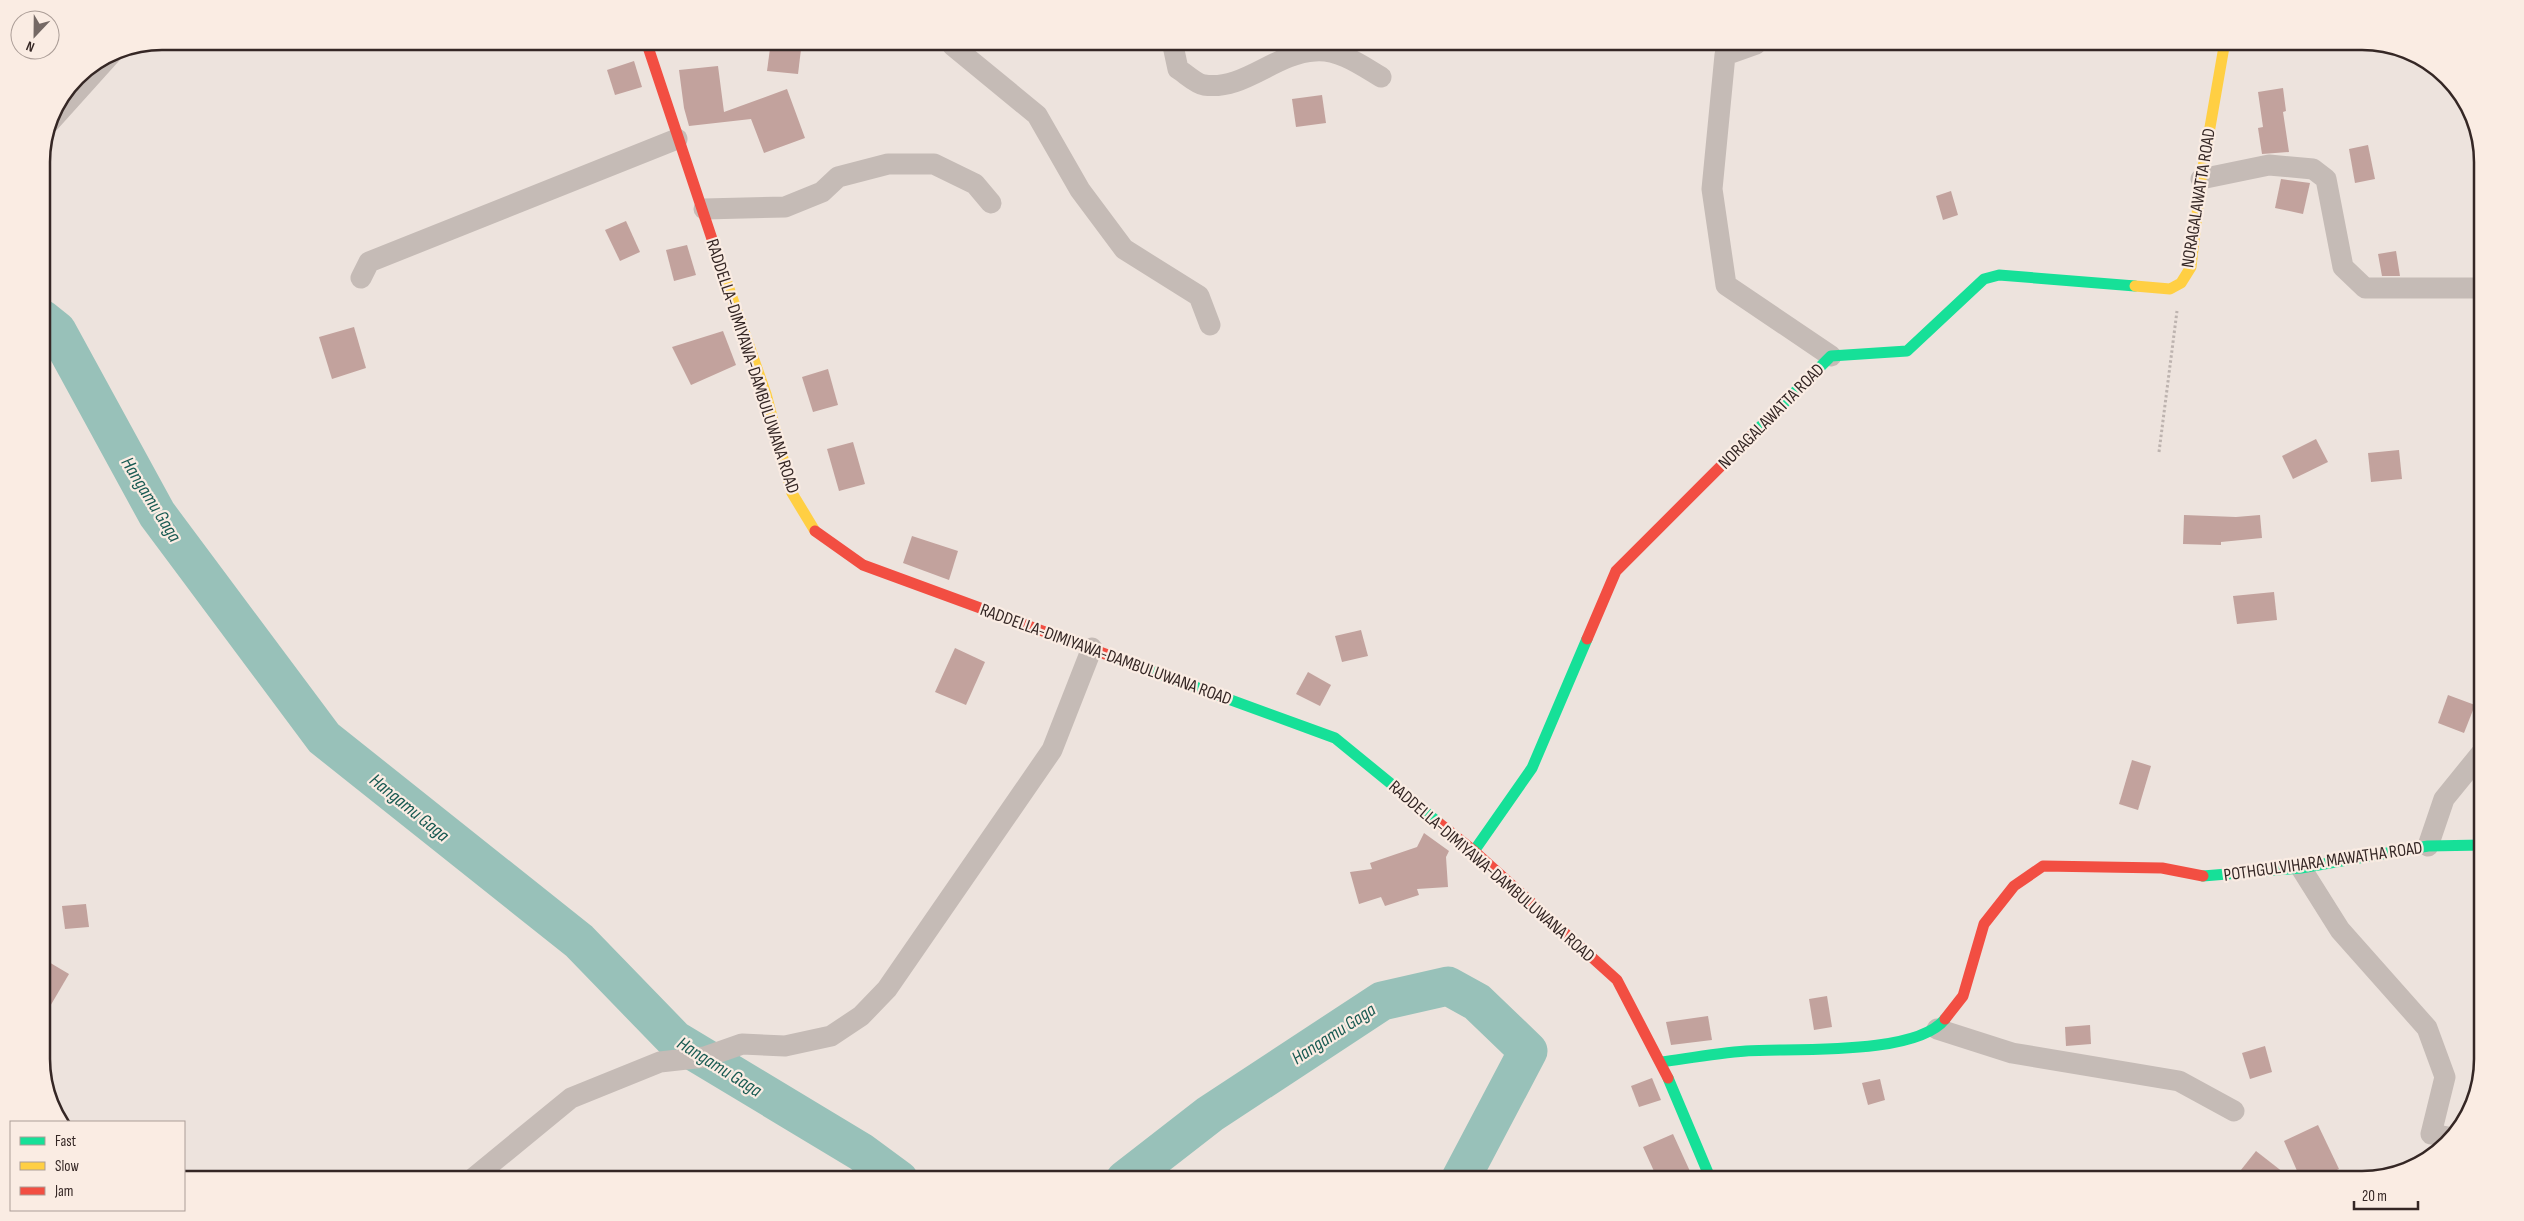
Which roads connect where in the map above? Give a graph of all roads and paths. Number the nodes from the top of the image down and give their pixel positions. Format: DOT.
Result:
graph roads {
  1 [pos="649,50"];
  2 [pos="958,50"];
  3 [pos="1174,50"];
  4 [pos="1316,50"];
  5 [pos="1316,50"];
  6 [pos="1740,50"];
  7 [pos="2223,50"];
  8 [pos="93,75"];
  9 [pos="1381,77"];
  10 [pos="68,102"];
  11 [pos="677,139"];
  12 [pos="2201,179"];
  13 [pos="991,203"];
  14 [pos="704,209"];
  15 [pos="361,278"];
  16 [pos="2181,283"];
  17 [pos="2474,288"];
  18 [pos="1210,325"];
  19 [pos="1831,356"];
  20 [pos="2159,452"];
  21 [pos="1092,648"];
  22 [pos="2474,762"];
  23 [pos="2474,845"];
  24 [pos="2428,846"];
  25 [pos="1474,851"];
  26 [pos="2301,868"];
  27 [pos="1937,1029"];
  28 [pos="1662,1062"];
  29 [pos="2234,1111"];
  30 [pos="2443,1136"];
  31 [pos="482,1171"];
  32 [pos="1707,1171"];
  1 -- 11 [label="street, RADDELLA-DIMIYAWA-DAMBULUWANA ROAD"];
  2 -- 18 [label="street"];
  3 -- 4 [label="street"];
  5 -- 9 [label="street"];
  6 -- 19 [label="street"];
  7 -- 12 [label="street, NORAGALAWATTA ROAD"];
  8 -- 10 [label="street"];
  11 -- 14 [label="street, RADDELLA-DIMIYAWA-DAMBULUWANA ROAD"];
  11 -- 15 [label="street"];
  12 -- 16 [label="street, NORAGALAWATTA ROAD"];
  12 -- 17 [label="street"];
  13 -- 14 [label="street"];
  14 -- 21 [label="street, RADDELLA-DIMIYAWA-DAMBULUWANA ROAD"];
  16 -- 19 [label="street, NORAGALAWATTA ROAD"];
  16 -- 20 [label="path"];
  19 -- 25 [label="street, NORAGALAWATTA ROAD"];
  21 -- 25 [label="street, RADDELLA-DIMIYAWA-DAMBULUWANA ROAD"];
  21 -- 31 [label="street"];
  22 -- 24 [label="street"];
  23 -- 24 [label="street, POTHGULVIHARA MAWATHA ROAD"];
  24 -- 26 [label="street, POTHGULVIHARA MAWATHA ROAD"];
  25 -- 28 [label="street, RADDELLA-DIMIYAWA-DAMBULUWANA ROAD"];
  26 -- 27 [label="street, POTHGULVIHARA MAWATHA ROAD"];
  26 -- 30 [label="street"];
  27 -- 28 [label="street"];
  27 -- 29 [label="street"];
  28 -- 32 [label="street, RADDELLA-DIMIYAWA-DAMBULUWANA ROAD"];
}
